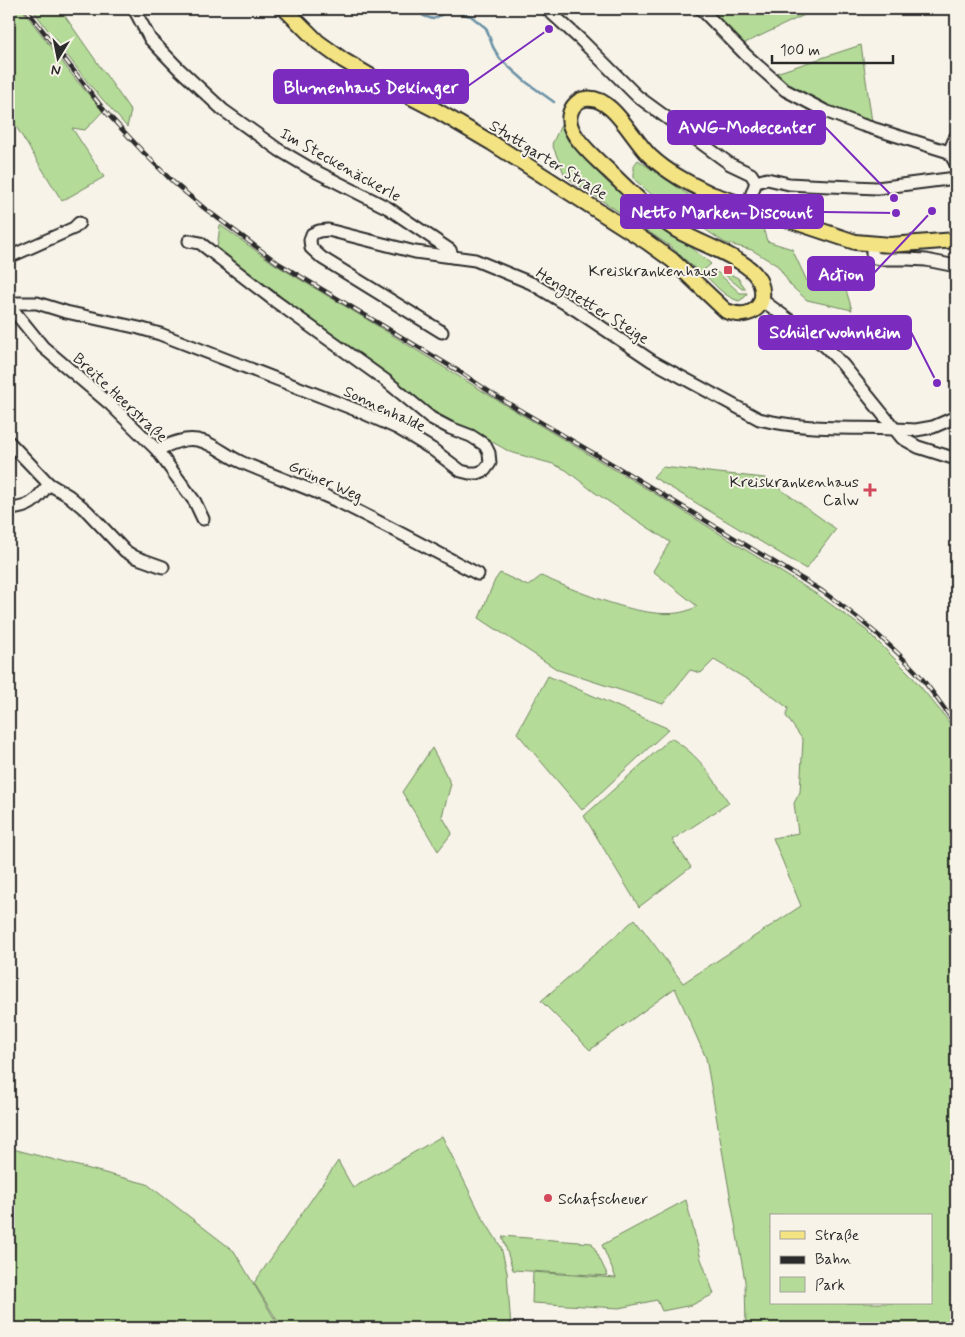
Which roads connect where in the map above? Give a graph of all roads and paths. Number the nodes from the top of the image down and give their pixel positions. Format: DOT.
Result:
graph roads {
  1 [pos="134,9"];
  2 [pos="285,9"];
  3 [pos="547,9"];
  4 [pos="701,9"];
  5 [pos="956,136"];
  6 [pos="949,152"];
  7 [pos="956,164"];
  8 [pos="956,178"];
  9 [pos="756,182"];
  10 [pos="747,207"];
  11 [pos="79,223"];
  12 [pos="956,240"];
  13 [pos="189,241"];
  14 [pos="872,244"];
  15 [pos="9,257"];
  16 [pos="453,257"];
  17 [pos="956,266"];
  18 [pos="762,300"];
  19 [pos="9,304"];
  20 [pos="442,332"];
  21 [pos="956,417"];
  22 [pos="895,429"];
  23 [pos="9,442"];
  24 [pos="157,450"];
  25 [pos="956,459"];
  26 [pos="49,484"];
  27 [pos="9,509"];
  28 [pos="204,519"];
  29 [pos="163,567"];
  30 [pos="478,574"];
  1 -- 16 [label="street, Im Steckenäckerle"];
  2 -- 18 [label="main road, Stuttgarter Straße"];
  3 -- 9 [label="street"];
  4 -- 6 [label="street"];
  5 -- 6 [label="street"];
  6 -- 7 [label="street"];
  8 -- 9 [label="street"];
  9 -- 10 [label="street"];
  10 -- 14 [label="main road, Stuttgarter Straße"];
  10 -- 18 [label="main road, Stuttgarter Straße"];
  11 -- 15 [label="street"];
  12 -- 14 [label="main road, Stuttgarter Straße"];
  13 -- 19 [label="street, Sonnenhalde"];
  14 -- 17 [label="street"];
  16 -- 20 [label="street, Hengstetter Steige"];
  16 -- 22 [label="street, Hengstetter Steige"];
  18 -- 22 [label="street"];
  19 -- 24 [label="street, Breite Heerstraße"];
  21 -- 22 [label="street, Hengstetter Steige"];
  22 -- 25 [label="street"];
  23 -- 26 [label="street"];
  24 -- 28 [label="street, Breite Heerstraße"];
  24 -- 30 [label="street, Grüner Weg"];
  26 -- 27 [label="street"];
  26 -- 29 [label="street"];
}
